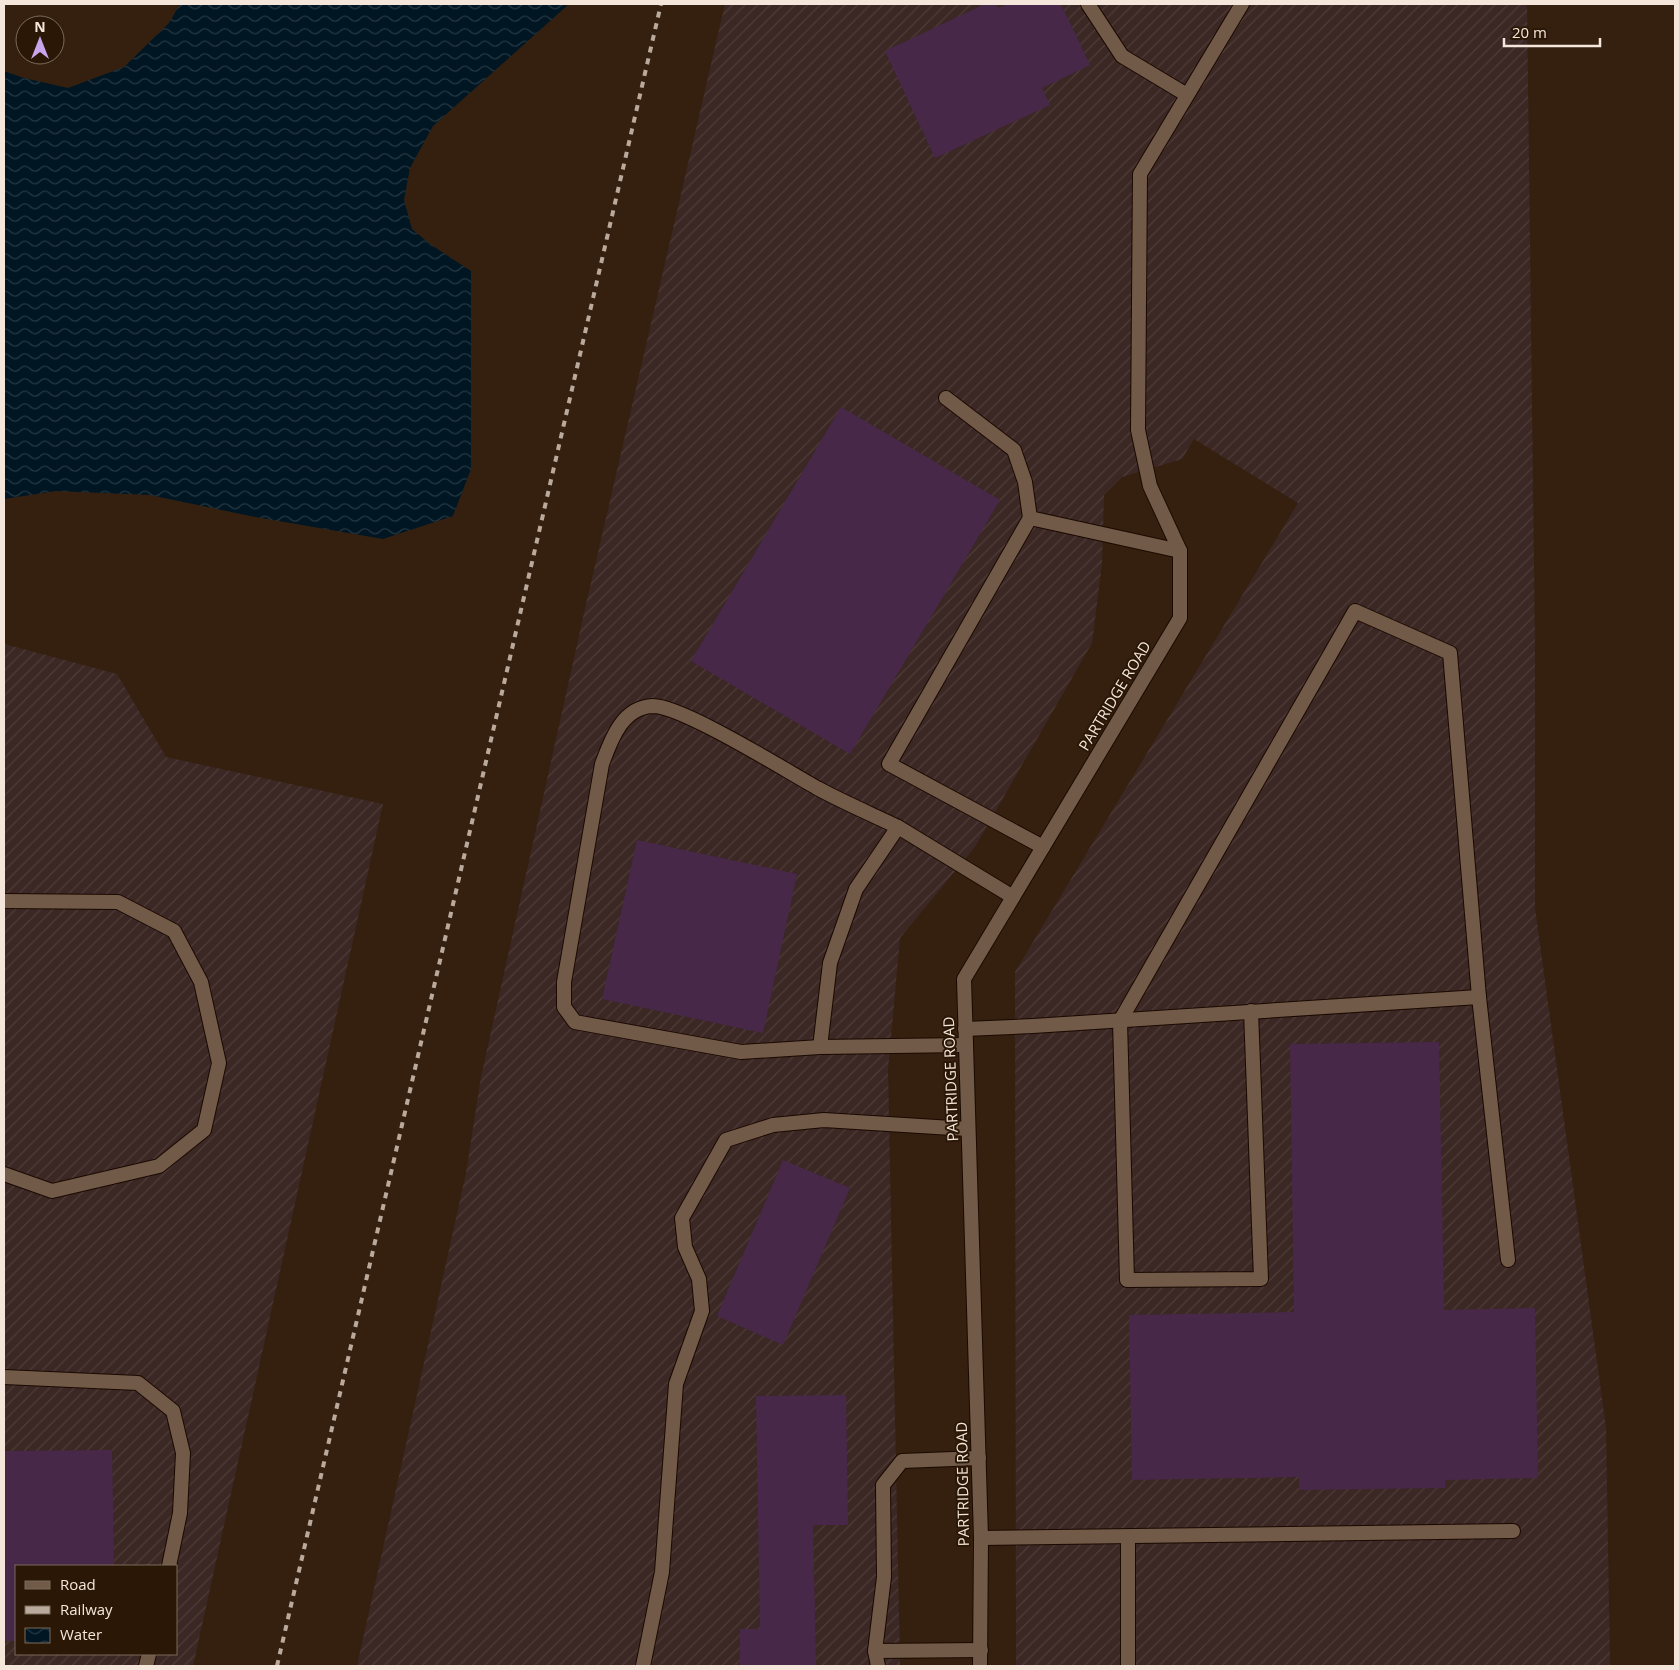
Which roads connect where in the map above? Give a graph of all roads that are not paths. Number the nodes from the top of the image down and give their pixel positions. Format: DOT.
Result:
graph roads {
  1 [pos="1088,4"];
  2 [pos="1242,4"];
  3 [pos="1187,95"];
  4 [pos="946,398"];
  5 [pos="1030,518"];
  6 [pos="1180,551"];
  7 [pos="898,827"];
  8 [pos="1043,846"];
  9 [pos="1013,897"];
  10 [pos="4,901"];
  11 [pos="1479,997"];
  12 [pos="1251,1011"];
  13 [pos="1120,1020"];
  14 [pos="965,1029"];
  15 [pos="966,1045"];
  16 [pos="820,1047"];
  17 [pos="968,1129"];
  18 [pos="4,1174"];
  19 [pos="1508,1260"];
  20 [pos="4,1377"];
  21 [pos="979,1458"];
  22 [pos="1513,1531"];
  23 [pos="1128,1537"];
  24 [pos="981,1538"];
  25 [pos="169,1565"];
  26 [pos="875,1650"];
  27 [pos="980,1650"];
  28 [pos="643,1666"];
  29 [pos="878,1666"];
  30 [pos="980,1666"];
  31 [pos="1128,1666"];
  1 -- 3 [label="street"];
  2 -- 3 [label="street"];
  3 -- 6 [label="street"];
  4 -- 5 [label="street"];
  5 -- 6 [label="street"];
  5 -- 8 [label="street"];
  6 -- 8 [label="street, PARTRIDGE ROAD"];
  7 -- 9 [label="street"];
  7 -- 16 [label="street"];
  7 -- 16 [label="street"];
  8 -- 9 [label="street, PARTRIDGE ROAD"];
  9 -- 14 [label="street, PARTRIDGE ROAD"];
  10 -- 18 [label="street"];
  11 -- 12 [label="street"];
  11 -- 13 [label="street"];
  11 -- 19 [label="street"];
  12 -- 13 [label="street"];
  12 -- 13 [label="street"];
  13 -- 14 [label="street"];
  14 -- 15 [label="street, PARTRIDGE ROAD"];
  15 -- 16 [label="street"];
  15 -- 17 [label="street, PARTRIDGE ROAD"];
  17 -- 21 [label="street, PARTRIDGE ROAD"];
  17 -- 28 [label="street"];
  20 -- 25 [label="street"];
  21 -- 24 [label="street, PARTRIDGE ROAD"];
  21 -- 26 [label="street"];
  22 -- 23 [label="street"];
  23 -- 24 [label="street"];
  23 -- 31 [label="street"];
  24 -- 27 [label="street, PARTRIDGE ROAD"];
  26 -- 27 [label="street"];
  26 -- 29 [label="street"];
  27 -- 30 [label="street, PARTRIDGE ROAD"];
}
